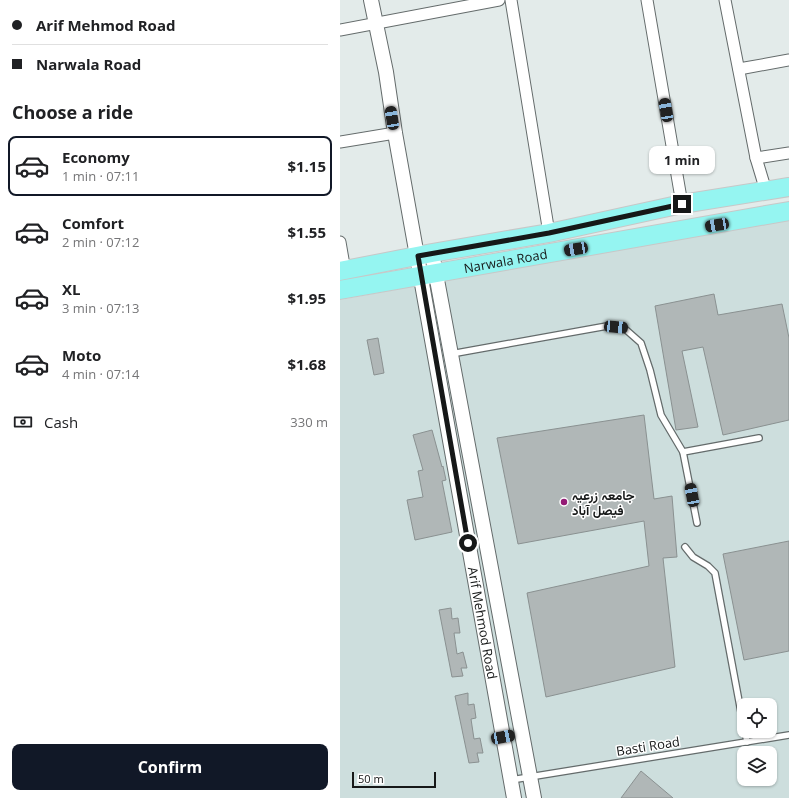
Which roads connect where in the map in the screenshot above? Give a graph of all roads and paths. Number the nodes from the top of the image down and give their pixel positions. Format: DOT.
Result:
graph roads {
  1 [pos="371,0"];
  2 [pos="511,0"];
  3 [pos="647,0"];
  4 [pos="725,0"];
  5 [pos="493,1"];
  6 [pos="439,5"];
  7 [pos="375,24"];
  8 [pos="340,30"];
  9 [pos="789,60"];
  10 [pos="739,69"];
  11 [pos="395,133"];
  12 [pos="340,142"];
  13 [pos="789,153"];
  14 [pos="756,158"];
  15 [pos="789,187"];
  16 [pos="766,191"];
  17 [pos="682,204"];
  18 [pos="789,211"];
  19 [pos="549,233"];
  20 [pos="340,242"];
  21 [pos="425,254"];
  22 [pos="342,271"];
  23 [pos="429,275"];
  24 [pos="340,290"];
  25 [pos="451,354"];
  26 [pos="463,420"];
  27 [pos="447,423"];
  28 [pos="759,438"];
  29 [pos="683,452"];
  30 [pos="697,523"];
  31 [pos="685,547"];
  32 [pos="497,600"];
  33 [pos="479,604"];
  34 [pos="738,698"];
  35 [pos="522,733"];
  36 [pos="789,735"];
  37 [pos="503,737"];
  38 [pos="746,738"];
  39 [pos="747,742"];
  40 [pos="530,776"];
  41 [pos="510,780"];
  42 [pos="514,798"];
  43 [pos="534,798"];
  1 -- 7 [label="street"];
  2 -- 19 [label="street"];
  3 -- 17 [label="street"];
  4 -- 10 [label="street"];
  5 -- 6 [label="street"];
  6 -- 7 [label="street"];
  7 -- 8 [label="street"];
  7 -- 11 [label="street"];
  9 -- 10 [label="street"];
  10 -- 14 [label="street"];
  11 -- 12 [label="street"];
  11 -- 21 [label="street"];
  13 -- 14 [label="street"];
  14 -- 16 [label="street"];
  15 -- 16 [label="main road, Narwala Road"];
  16 -- 17 [label="main road, Narwala Road"];
  17 -- 19 [label="main road, Narwala Road"];
  18 -- 23 [label="main road, Narwala Road"];
  19 -- 21 [label="main road, Narwala Road"];
  20 -- 22 [label="street"];
  21 -- 22 [label="main road, Narwala Road"];
  21 -- 23 [label="street"];
  23 -- 24 [label="main road, Narwala Road"];
  23 -- 25 [label="street"];
  23 -- 27 [label="street, Arif Mehmod Road"];
  25 -- 26 [label="street"];
  25 -- 29 [label="lane"];
  26 -- 27 [label="street"];
  26 -- 32 [label="street"];
  27 -- 33 [label="street, Arif Mehmod Road"];
  28 -- 29 [label="lane"];
  29 -- 30 [label="lane"];
  31 -- 34 [label="lane"];
  32 -- 33 [label="street"];
  32 -- 35 [label="street"];
  33 -- 37 [label="street, Arif Mehmod Road"];
  35 -- 37 [label="street"];
  35 -- 40 [label="street"];
  36 -- 39 [label="lane, Basti Road"];
  37 -- 41 [label="street, Arif Mehmod Road"];
  38 -- 39 [label="lane"];
  39 -- 40 [label="lane, Basti Road"];
  40 -- 41 [label="lane, Basti Road"];
  40 -- 43 [label="street"];
  41 -- 42 [label="street, Arif Mehmod Road"];
}
